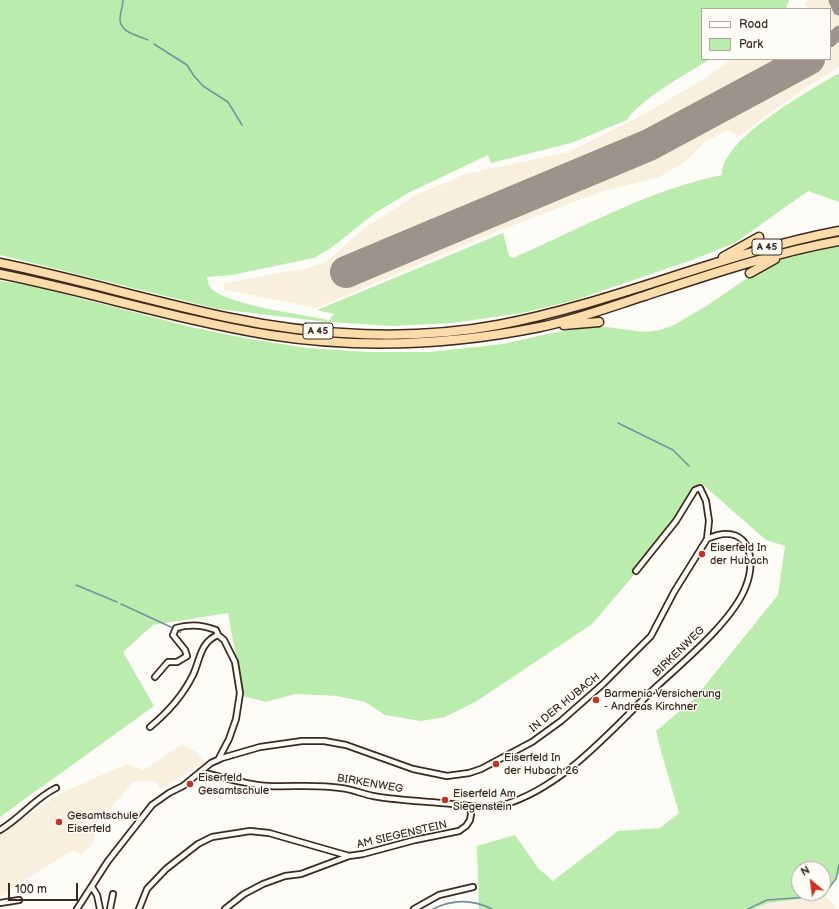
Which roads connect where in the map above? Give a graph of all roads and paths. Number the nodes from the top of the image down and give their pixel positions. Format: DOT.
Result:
graph roads {
  1 [pos="839,231"];
  2 [pos="759,237"];
  3 [pos="839,241"];
  4 [pos="789,252"];
  5 [pos="0,262"];
  6 [pos="696,268"];
  7 [pos="750,273"];
  8 [pos="0,274"];
  9 [pos="599,322"];
  10 [pos="543,327"];
  11 [pos="707,538"];
  12 [pos="636,571"];
  13 [pos="218,635"];
  14 [pos="155,677"];
  15 [pos="150,727"];
  16 [pos="218,760"];
  17 [pos="200,772"];
  18 [pos="56,788"];
  19 [pos="470,806"];
  20 [pos="0,830"];
  21 [pos="349,856"];
  22 [pos="92,887"];
  23 [pos="473,887"];
  24 [pos="113,894"];
  25 [pos="19,900"];
  26 [pos="0,903"];
  27 [pos="78,909"];
  28 [pos="100,909"];
  29 [pos="110,909"];
  30 [pos="139,909"];
  31 [pos="225,909"];
  32 [pos="414,909"];
  1 -- 6 [label="highway, A 45"];
  2 -- 6 [label="highway"];
  3 -- 4 [label="highway, A 45"];
  4 -- 7 [label="highway"];
  4 -- 10 [label="highway, A 45"];
  5 -- 6 [label="highway, A 45"];
  8 -- 10 [label="highway, A 45"];
  9 -- 10 [label="highway"];
  11 -- 12 [label="street, IN DER HUBACH"];
  11 -- 16 [label="street, IN DER HUBACH"];
  11 -- 19 [label="street, BIRKENWEG"];
  13 -- 14 [label="street"];
  13 -- 15 [label="street"];
  13 -- 16 [label="street"];
  16 -- 17 [label="street"];
  17 -- 19 [label="street, BIRKENWEG"];
  17 -- 22 [label="street"];
  18 -- 20 [label="street"];
  19 -- 21 [label="street, AM SIEGENSTEIN"];
  21 -- 30 [label="street, AM SIEGENSTEIN"];
  21 -- 31 [label="street"];
  22 -- 27 [label="street"];
  22 -- 28 [label="street"];
  23 -- 32 [label="street"];
  24 -- 29 [label="street"];
  25 -- 26 [label="street"];
}
